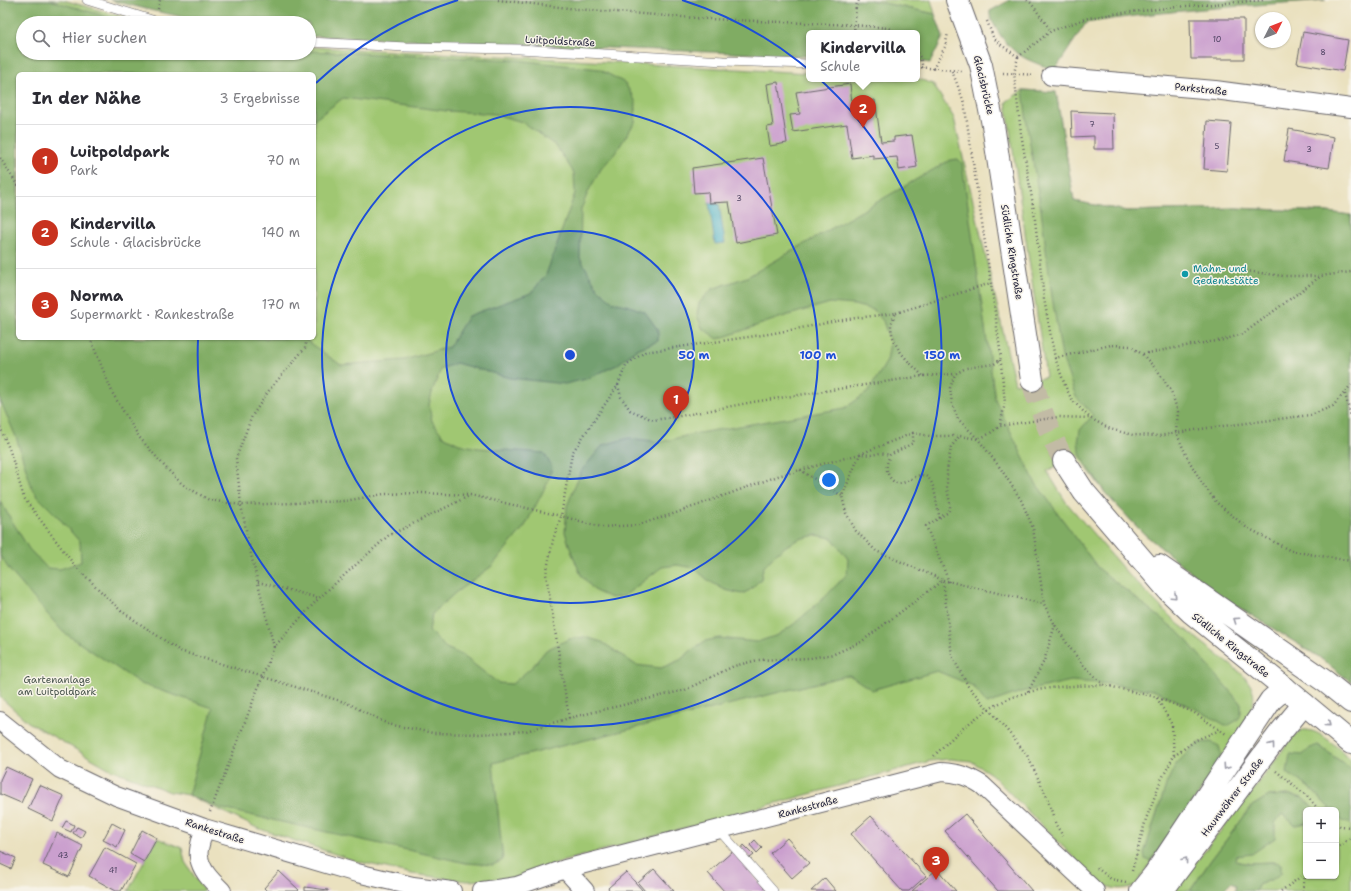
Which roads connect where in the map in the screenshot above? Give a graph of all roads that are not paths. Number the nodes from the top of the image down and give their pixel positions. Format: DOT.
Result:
graph roads {
  1 [pos="87,0"];
  2 [pos="960,6"];
  3 [pos="139,16"];
  4 [pos="316,42"];
  5 [pos="806,64"];
  6 [pos="1051,76"];
  7 [pos="1351,108"];
  8 [pos="992,125"];
  9 [pos="1032,380"];
  10 [pos="1064,461"];
  11 [pos="1121,535"];
  12 [pos="1285,654"];
  13 [pos="1326,682"];
  14 [pos="1286,690"];
  15 [pos="1351,702"];
  16 [pos="1304,704"];
  17 [pos="0,721"];
  18 [pos="1351,743"];
  19 [pos="204,828"];
  20 [pos="719,830"];
  21 [pos="565,869"];
  22 [pos="1134,883"];
  23 [pos="222,891"];
  24 [pos="452,891"];
  25 [pos="482,891"];
  26 [pos="586,891"];
  27 [pos="773,891"];
  28 [pos="1095,891"];
  29 [pos="1162,891"];
  1 -- 3 [label="lane"];
  2 -- 8 [label="main road, Glacisbrücke"];
  4 -- 5 [label="lane, Luitpoldstraße"];
  6 -- 7 [label="street, Parkstraße"];
  8 -- 9 [label="main road, Südliche Ringstraße"];
  10 -- 11 [label="main road, Südliche Ringstraße"];
  12 -- 11 [label="main road, Südliche Ringstraße, one-way"];
  11 -- 14 [label="main road, Südliche Ringstraße, one-way"];
  12 -- 13 [label="main road, Südliche Ringstraße"];
  12 -- 14 [label="main road"];
  13 -- 14 [label="main road"];
  13 -- 15 [label="main road, Südliche Ringstraße"];
  14 -- 16 [label="main road"];
  14 -- 22 [label="main road, Haunwöhrer Straße, one-way"];
  16 -- 18 [label="main road, one-way"];
  29 -- 16 [label="main road, Haunwöhrer Straße, one-way"];
  17 -- 19 [label="street, Rankestraße"];
  19 -- 23 [label="street"];
  19 -- 24 [label="street, Rankestraße"];
  20 -- 21 [label="street, Rankestraße"];
  20 -- 27 [label="lane"];
  20 -- 28 [label="street, Rankestraße"];
  21 -- 25 [label="street, Rankestraße"];
  21 -- 26 [label="street"];
}
